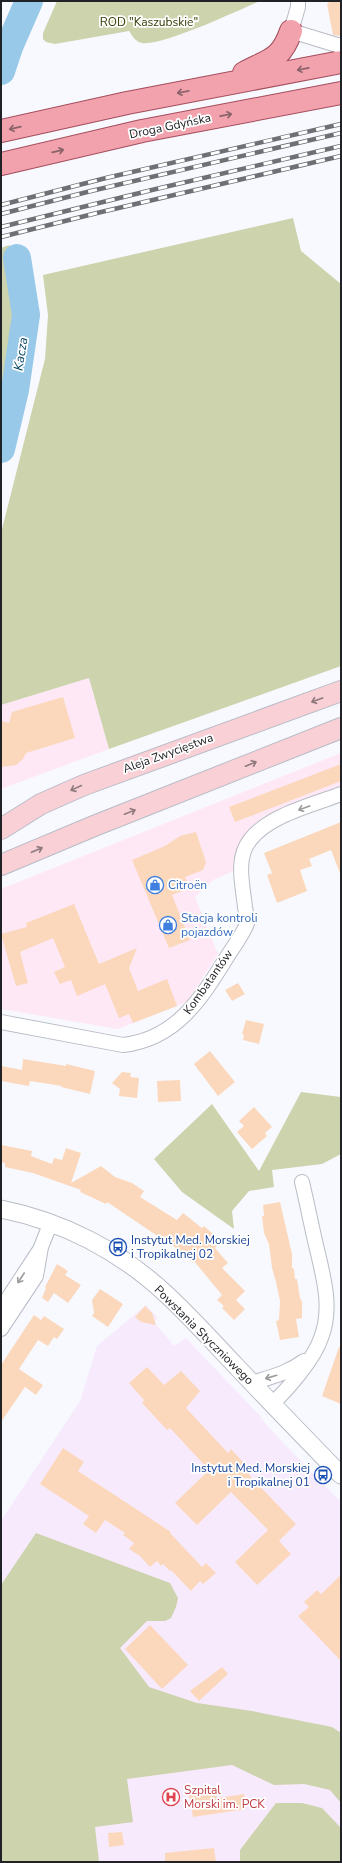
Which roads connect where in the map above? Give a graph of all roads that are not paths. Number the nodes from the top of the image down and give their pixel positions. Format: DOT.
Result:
graph roads {
  1 [pos="298,1"];
  2 [pos="291,31"];
  3 [pos="341,45"];
  4 [pos="341,62"];
  5 [pos="221,85"];
  6 [pos="341,93"];
  7 [pos="1,132"];
  8 [pos="1,164"];
  9 [pos="340,693"];
  10 [pos="341,728"];
  11 [pos="341,794"];
  12 [pos="1,829"];
  13 [pos="1,865"];
  14 [pos="1,1022"];
  15 [pos="302,1182"];
  16 [pos="1,1209"];
  17 [pos="51,1222"];
  18 [pos="41,1247"];
  19 [pos="1,1309"];
  20 [pos="1,1329"];
  21 [pos="312,1355"];
  22 [pos="252,1383"];
  23 [pos="272,1404"];
  24 [pos="341,1475"];
  1 -- 2 [label="street"];
  2 -- 3 [label="street"];
  2 -- 5 [label="main road"];
  4 -- 5 [label="main road, one-way"];
  5 -- 7 [label="main road, one-way"];
  8 -- 6 [label="main road, Droga Gdyńska, one-way"];
  9 -- 12 [label="main road, Aleja Zwycięstwa, one-way"];
  13 -- 10 [label="main road, one-way"];
  11 -- 14 [label="street, Kombatantów, one-way"];
  15 -- 21 [label="street"];
  16 -- 17 [label="street, Powstania Styczniowego"];
  17 -- 18 [label="street"];
  17 -- 22 [label="street, Powstania Styczniowego"];
  18 -- 19 [label="street, one-way"];
  18 -- 20 [label="street"];
  21 -- 22 [label="street, one-way"];
  21 -- 23 [label="street"];
  22 -- 23 [label="street, Powstania Styczniowego"];
  23 -- 24 [label="street, Powstania Styczniowego"];
}
